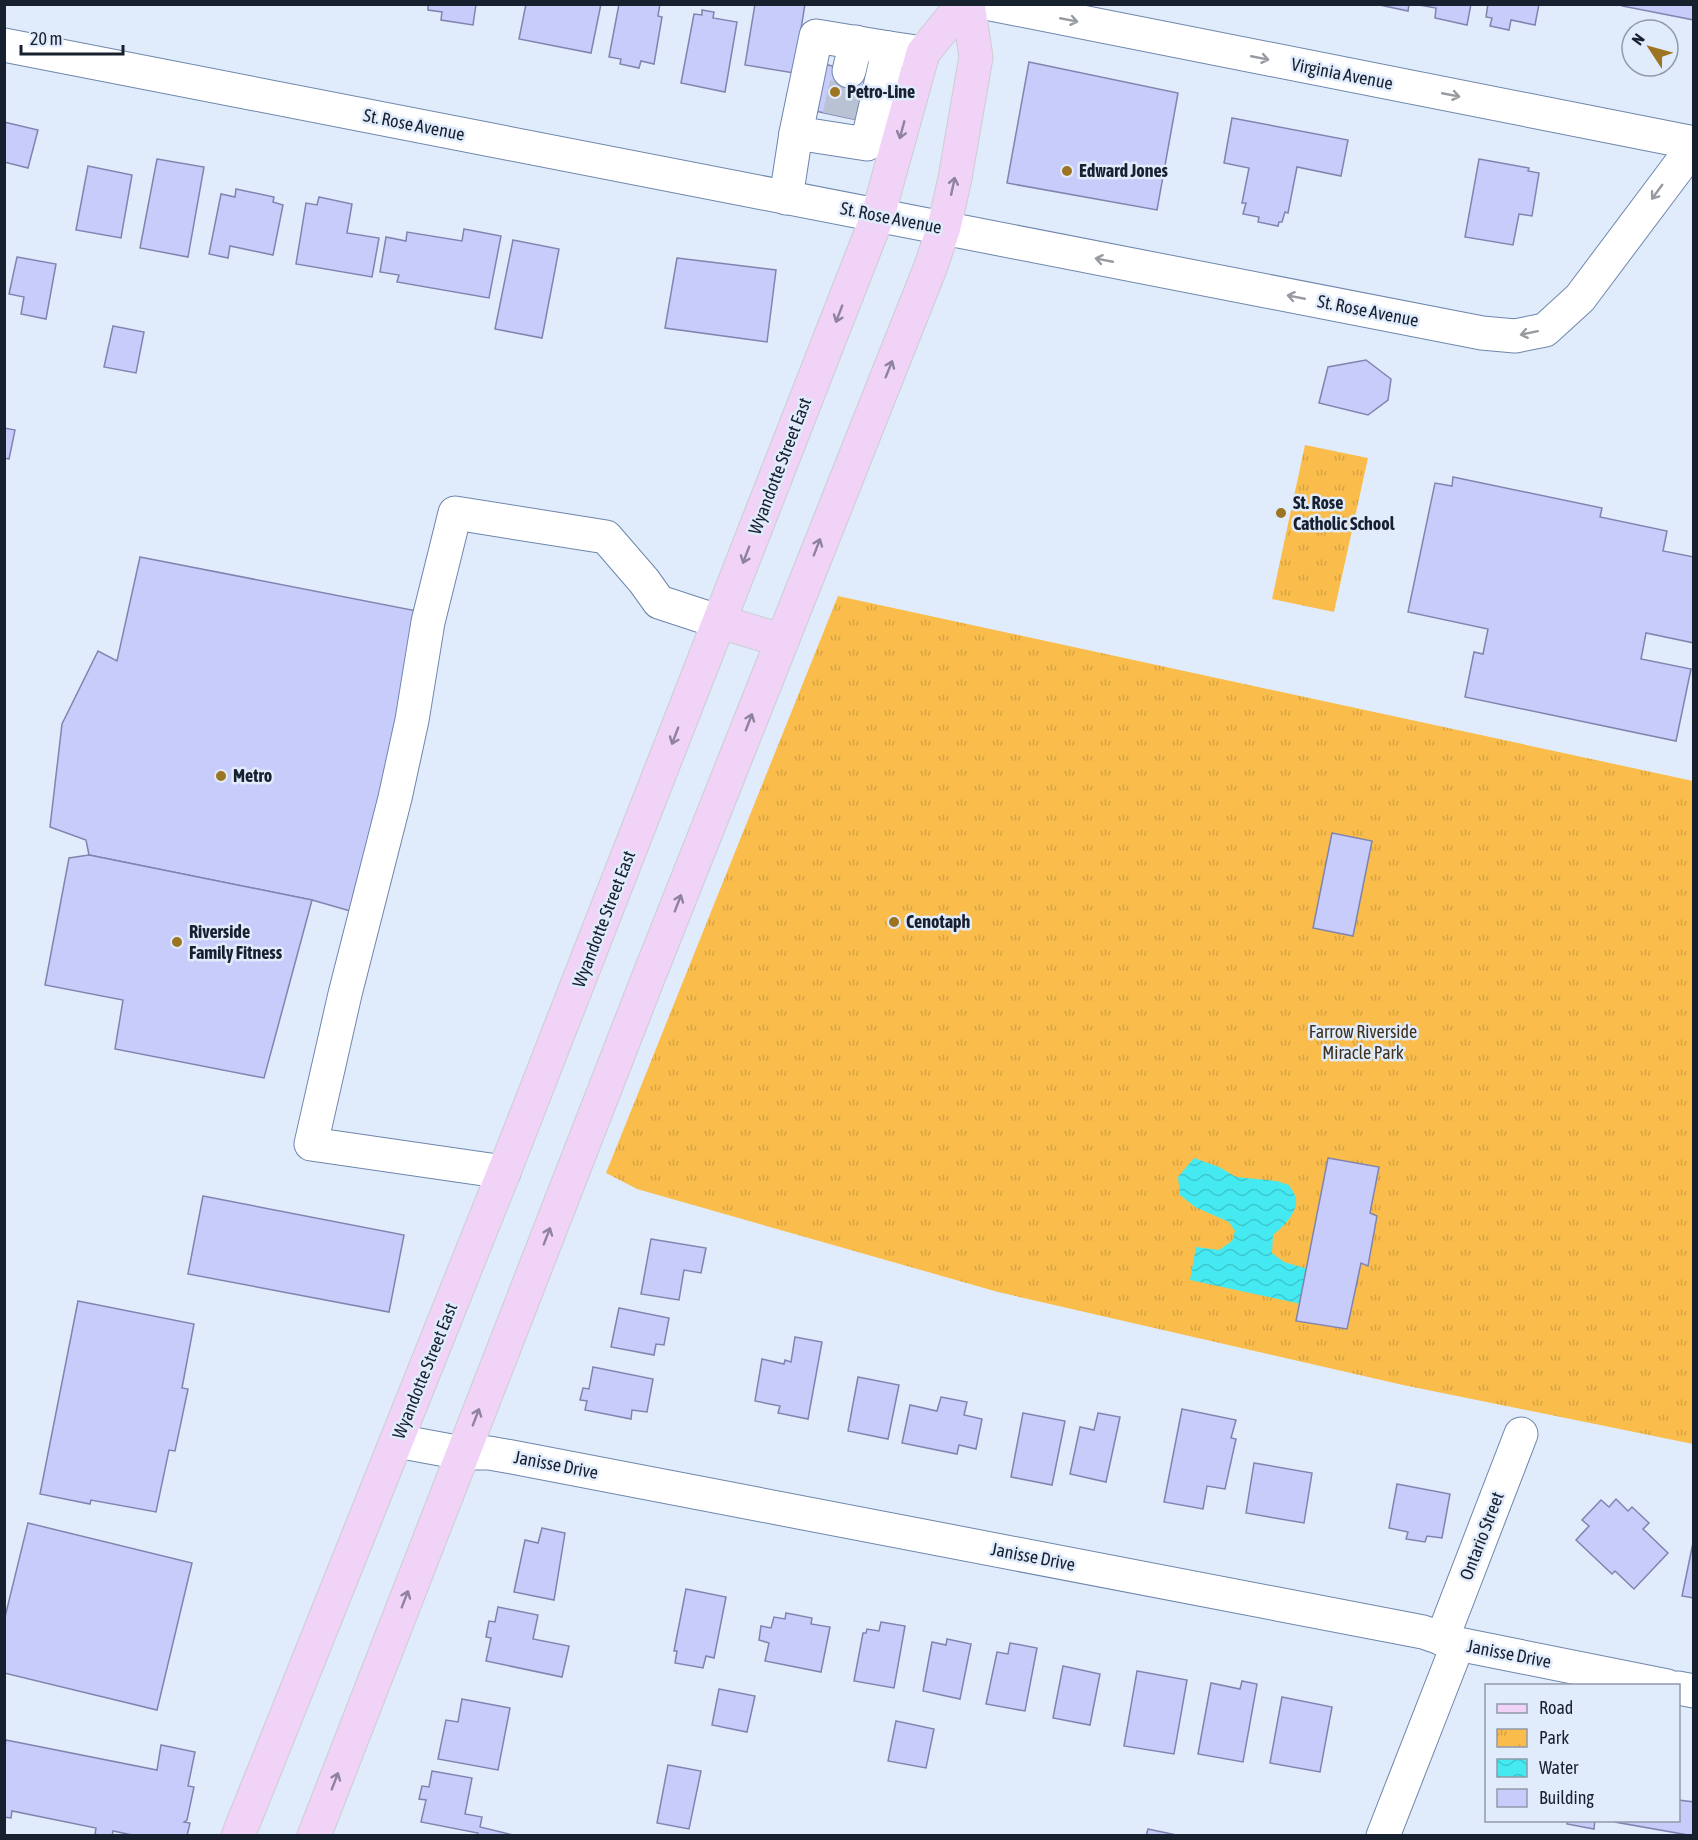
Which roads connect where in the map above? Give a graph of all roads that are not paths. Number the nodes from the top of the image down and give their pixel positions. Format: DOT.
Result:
graph roads {
  1 [pos="963,4"];
  2 [pos="968,4"];
  3 [pos="991,4"];
  4 [pos="4,45"];
  5 [pos="889,48"];
  6 [pos="923,53"];
  7 [pos="796,133"];
  8 [pos="1694,144"];
  9 [pos="786,198"];
  10 [pos="878,215"];
  11 [pos="944,227"];
  12 [pos="720,622"];
  13 [pos="781,640"];
  14 [pos="504,1172"];
  15 [pos="1521,1434"];
  16 [pos="397,1441"];
  17 [pos="462,1453"];
  18 [pos="1450,1641"];
  19 [pos="1657,1684"];
  20 [pos="238,1836"];
  21 [pos="314,1836"];
  22 [pos="1383,1836"];
  1 -- 6 [label="main road, Wyandotte Street East"];
  11 -- 2 [label="main road, one-way"];
  3 -- 8 [label="street, Virginia Avenue, one-way"];
  4 -- 9 [label="street, St. Rose Avenue"];
  5 -- 6 [label="street"];
  5 -- 7 [label="street"];
  5 -- 7 [label="street"];
  6 -- 10 [label="main road, Wyandotte Street East, one-way"];
  7 -- 9 [label="street"];
  8 -- 11 [label="street, St. Rose Avenue, one-way"];
  9 -- 10 [label="street, St. Rose Avenue"];
  10 -- 11 [label="street, St. Rose Avenue"];
  10 -- 12 [label="main road, Wyandotte Street East, one-way"];
  13 -- 11 [label="main road, one-way"];
  12 -- 13 [label="main road"];
  12 -- 14 [label="main road, Wyandotte Street East, one-way"];
  12 -- 14 [label="street"];
  17 -- 13 [label="main road, one-way"];
  14 -- 16 [label="main road, Wyandotte Street East"];
  15 -- 18 [label="street, Ontario Street"];
  16 -- 17 [label="street, Janisse Drive"];
  16 -- 20 [label="main road, Wyandotte Street East"];
  17 -- 18 [label="street, Janisse Drive"];
  21 -- 17 [label="main road, one-way"];
  18 -- 19 [label="street, Janisse Drive"];
  18 -- 22 [label="street, Ontario Street"];
}
